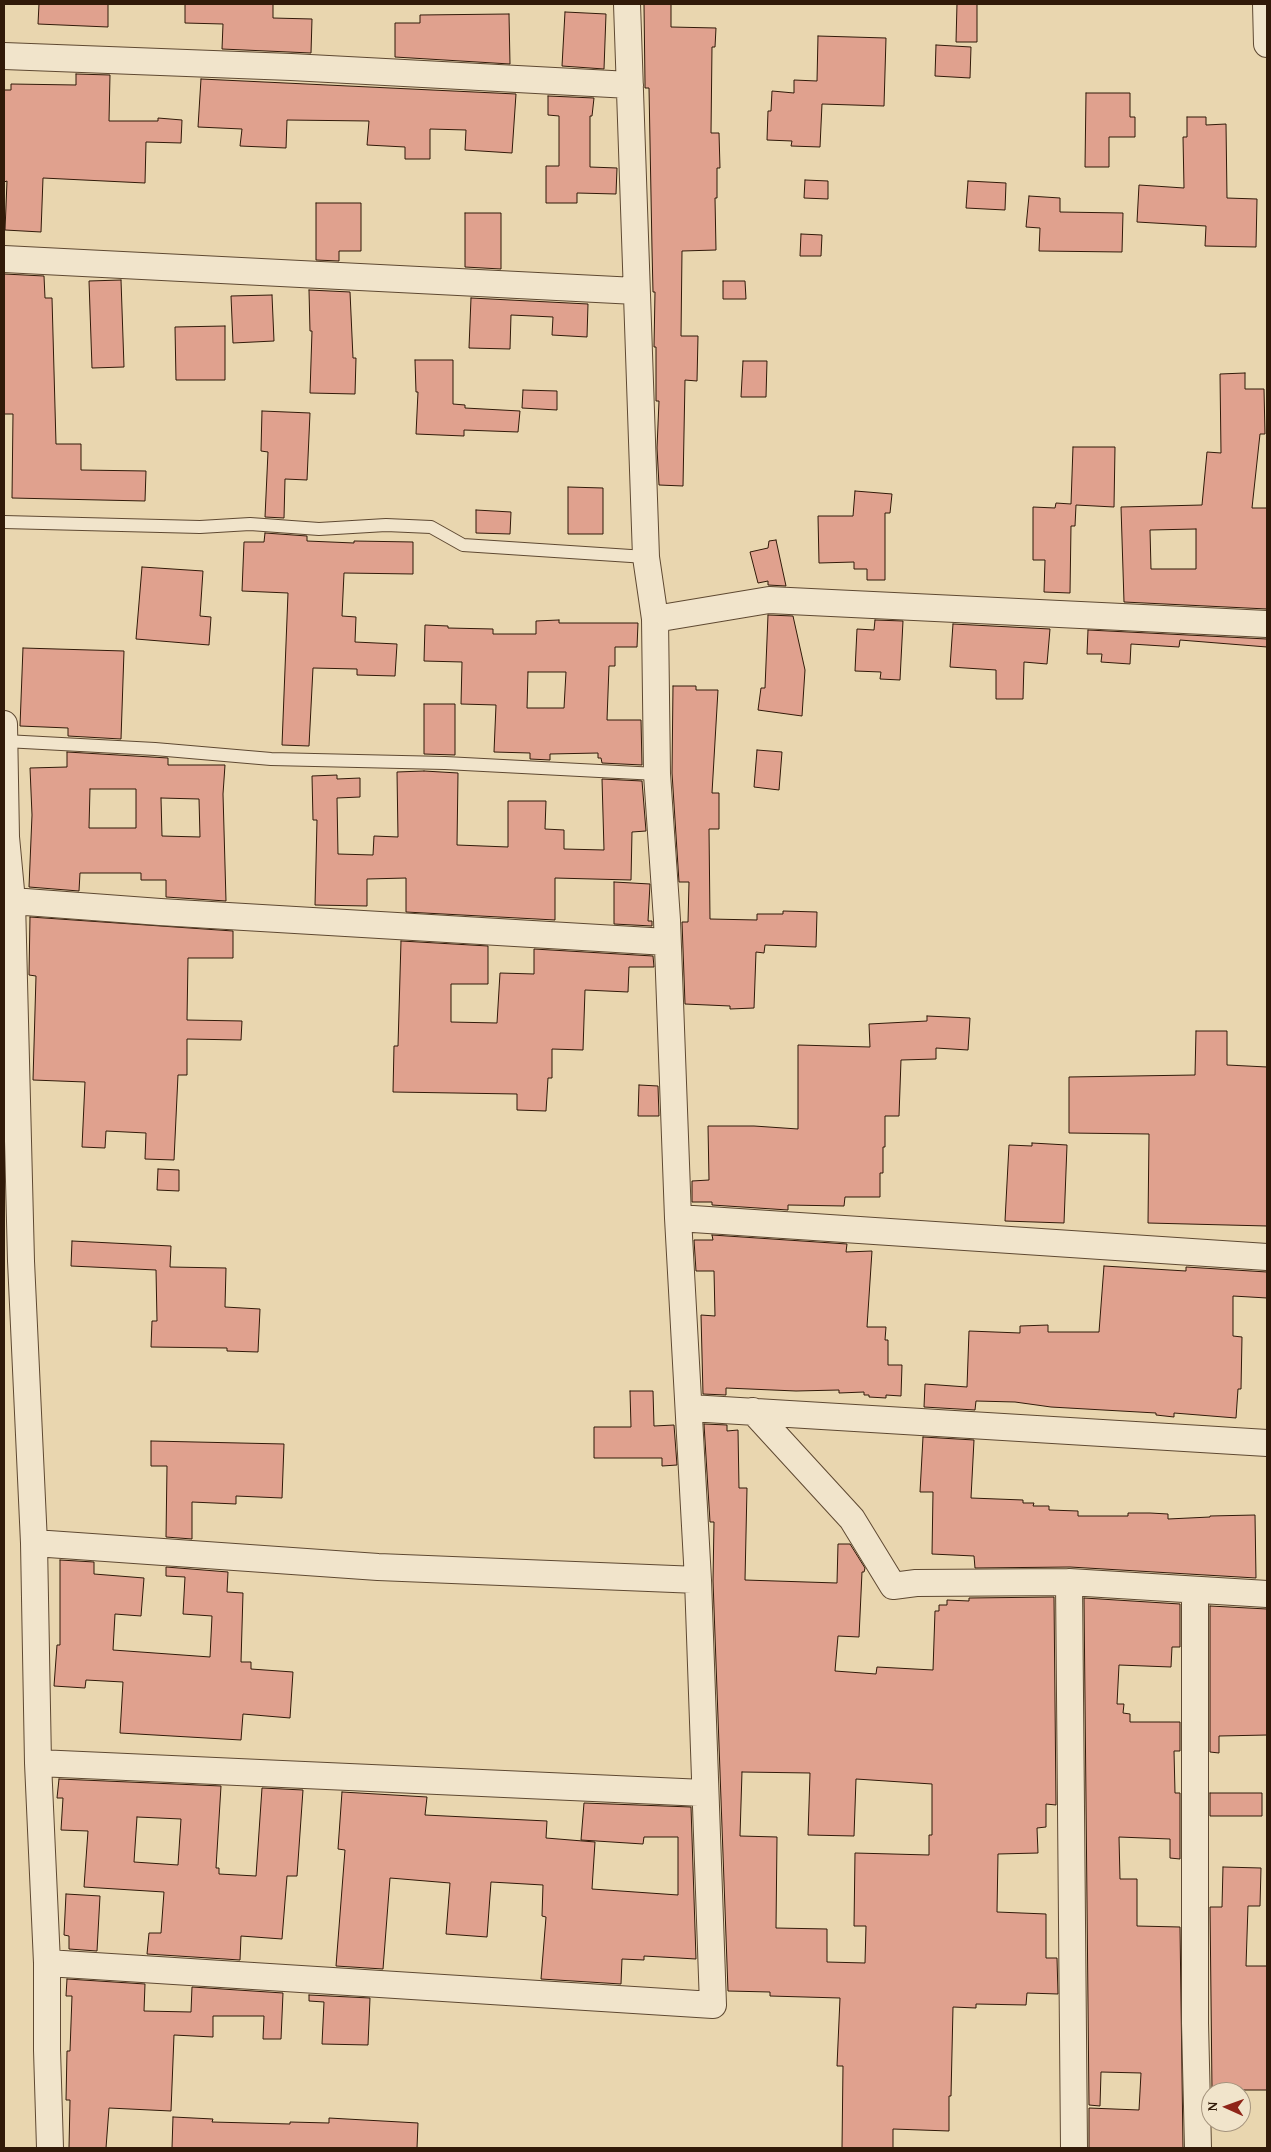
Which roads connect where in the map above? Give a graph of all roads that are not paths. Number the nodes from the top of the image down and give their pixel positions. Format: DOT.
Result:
graph roads {
  1 [pos="627,4"];
  2 [pos="1266,4"];
  3 [pos="1267,44"];
  4 [pos="4,56"];
  5 [pos="630,85"];
  6 [pos="4,259"];
  7 [pos="636,291"];
  8 [pos="4,522"];
  9 [pos="646,556"];
  10 [pos="655,619"];
  11 [pos="1267,624"];
  12 [pos="5,732"];
  13 [pos="657,774"];
  14 [pos="12,900"];
  15 [pos="667,942"];
  16 [pos="678,1218"];
  17 [pos="1267,1257"];
  18 [pos="14,1344"];
  19 [pos="690,1408"];
  20 [pos="753,1411"];
  21 [pos="1267,1443"];
  22 [pos="34,1543"];
  23 [pos="698,1580"];
  24 [pos="1069,1582"];
  25 [pos="1195,1591"];
  26 [pos="1267,1594"];
  27 [pos="38,1763"];
  28 [pos="704,1793"];
  29 [pos="47,1963"];
  30 [pos="50,2148"];
  31 [pos="1074,2148"];
  32 [pos="1198,2148"];
  1 -- 5 [label="street"];
  2 -- 3 [label="street"];
  4 -- 5 [label="street"];
  5 -- 7 [label="street"];
  6 -- 7 [label="street"];
  7 -- 9 [label="street"];
  8 -- 9 [label="lane"];
  9 -- 10 [label="street"];
  10 -- 11 [label="street"];
  10 -- 13 [label="street"];
  12 -- 13 [label="lane"];
  12 -- 14 [label="street"];
  13 -- 15 [label="street"];
  14 -- 15 [label="street"];
  14 -- 18 [label="street"];
  15 -- 16 [label="street"];
  16 -- 17 [label="street"];
  16 -- 19 [label="street"];
  18 -- 22 [label="street"];
  19 -- 20 [label="street"];
  19 -- 23 [label="street"];
  20 -- 21 [label="street"];
  20 -- 24 [label="street"];
  22 -- 23 [label="street"];
  22 -- 27 [label="street"];
  23 -- 28 [label="street"];
  24 -- 25 [label="street"];
  24 -- 31 [label="street"];
  25 -- 26 [label="street"];
  25 -- 32 [label="street"];
  27 -- 28 [label="street"];
  27 -- 29 [label="street"];
  28 -- 29 [label="street"];
  29 -- 30 [label="street"];
}
